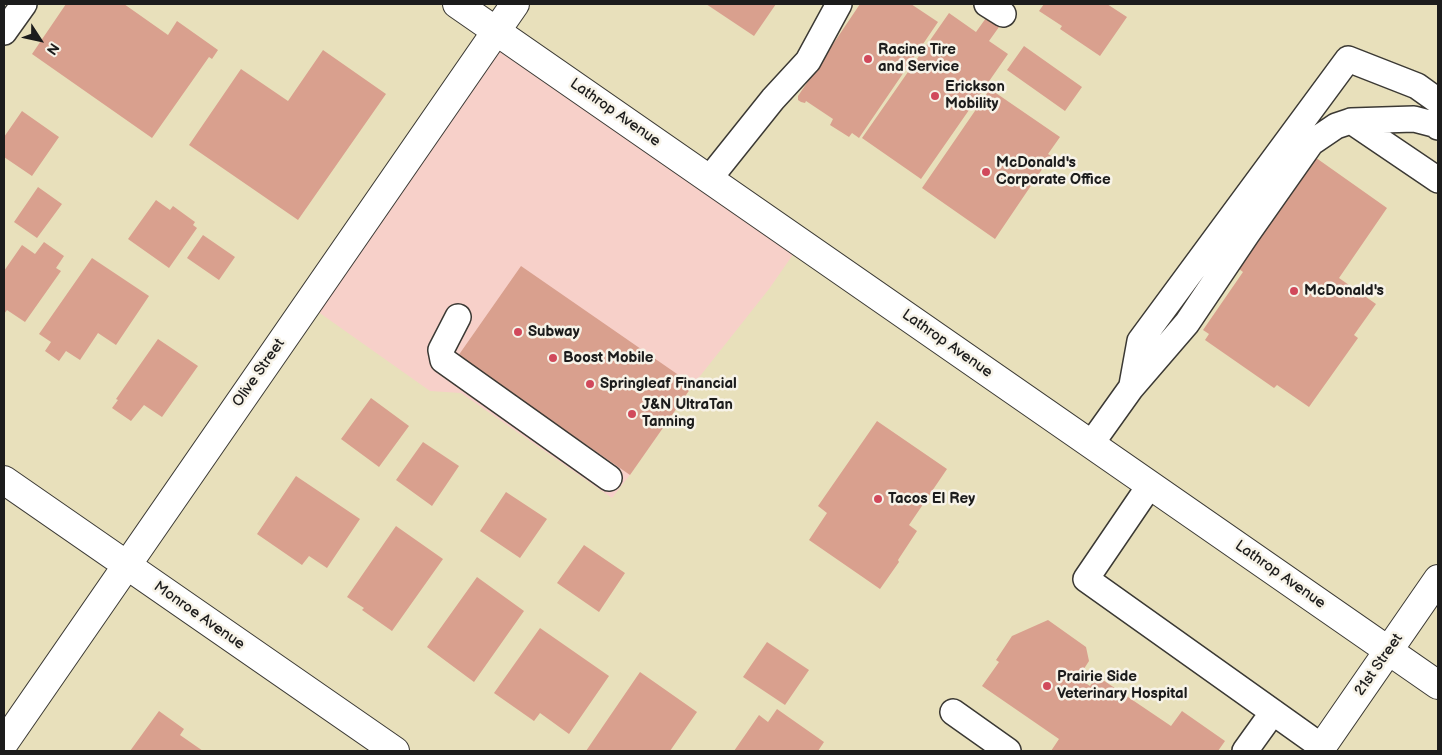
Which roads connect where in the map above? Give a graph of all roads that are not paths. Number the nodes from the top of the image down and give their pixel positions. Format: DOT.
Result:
graph roads {
  1 [pos="24,4"];
  2 [pos="457,4"];
  3 [pos="515,4"];
  4 [pos="839,4"];
  5 [pos="495,30"];
  6 [pos="4,32"];
  7 [pos="1438,101"];
  8 [pos="1351,122"];
  9 [pos="1438,127"];
  10 [pos="709,179"];
  11 [pos="1438,180"];
  12 [pos="458,317"];
  13 [pos="1131,388"];
  14 [pos="1091,444"];
  15 [pos="610,478"];
  16 [pos="4,480"];
  17 [pos="1150,485"];
  18 [pos="127,565"];
  19 [pos="1438,578"];
  20 [pos="1389,651"];
  21 [pos="1438,685"];
  22 [pos="953,712"];
  23 [pos="1273,712"];
  24 [pos="4,743"];
  25 [pos="1321,749"];
  26 [pos="395,751"];
  27 [pos="1008,751"];
  28 [pos="1245,751"];
  1 -- 6 [label="lane"];
  2 -- 5 [label="street, Lathrop Avenue"];
  3 -- 5 [label="street, Olive Street"];
  4 -- 10 [label="lane"];
  5 -- 10 [label="street, Lathrop Avenue"];
  5 -- 18 [label="street, Olive Street"];
  7 -- 13 [label="lane"];
  8 -- 9 [label="lane"];
  8 -- 11 [label="lane"];
  8 -- 13 [label="lane"];
  10 -- 14 [label="street, Lathrop Avenue"];
  12 -- 15 [label="lane"];
  13 -- 14 [label="lane"];
  14 -- 17 [label="street, Lathrop Avenue"];
  16 -- 18 [label="street, Monroe Avenue"];
  17 -- 20 [label="street, Lathrop Avenue"];
  17 -- 23 [label="lane"];
  18 -- 24 [label="street, Olive Street"];
  18 -- 26 [label="street, Monroe Avenue"];
  19 -- 20 [label="street, 21st Street"];
  20 -- 21 [label="street, Lathrop Avenue"];
  20 -- 25 [label="street, 21st Street"];
  22 -- 27 [label="lane"];
  23 -- 25 [label="lane"];
  23 -- 28 [label="lane"];
}
